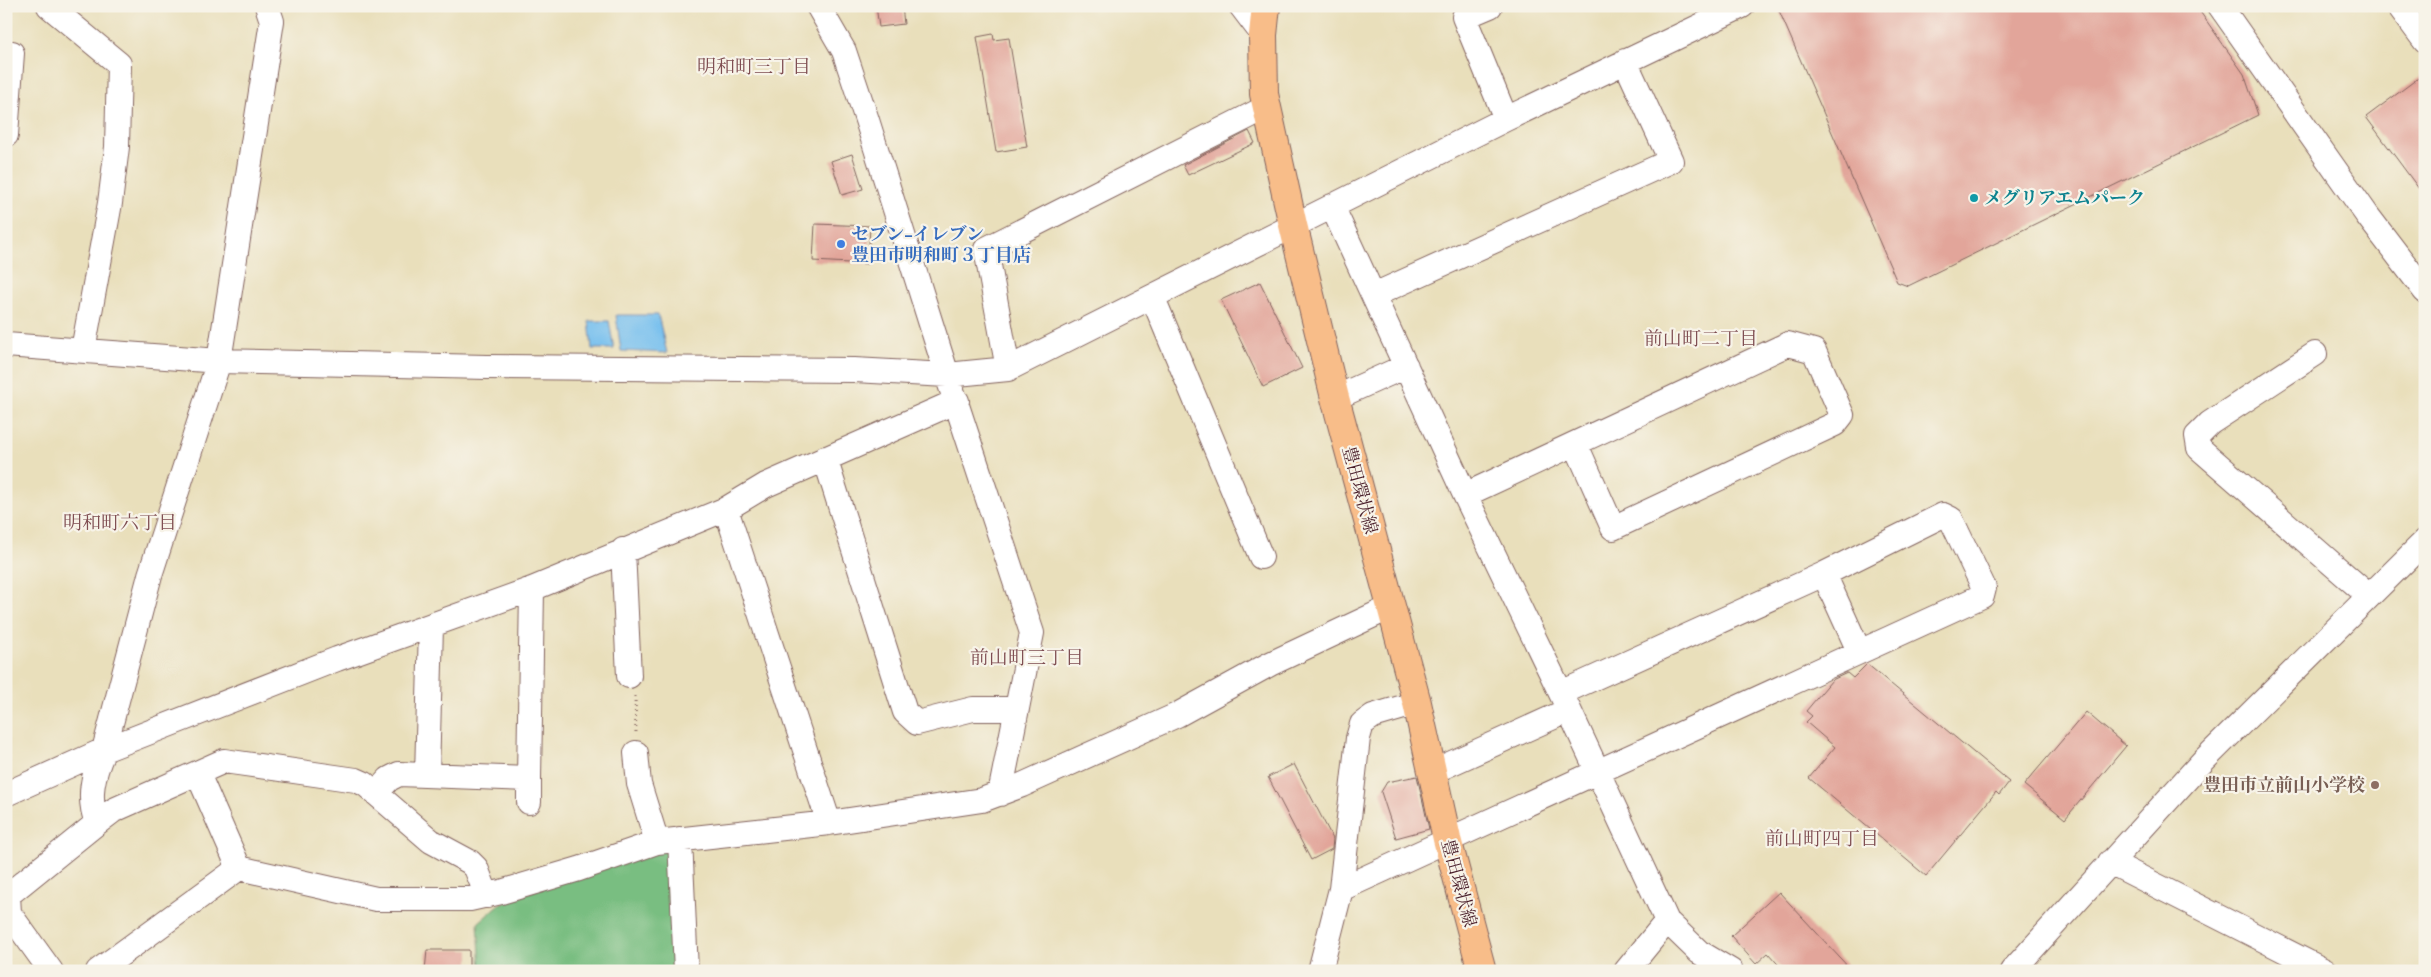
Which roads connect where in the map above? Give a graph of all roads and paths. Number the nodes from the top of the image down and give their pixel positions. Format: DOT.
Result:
graph roads {
  1 [pos="267,6"];
  2 [pos="818,6"];
  3 [pos="1241,6"];
  4 [pos="1266,6"];
  5 [pos="1490,6"];
  6 [pos="1742,6"];
  7 [pos="2220,6"];
  8 [pos="2399,6"];
  9 [pos="54,8"];
  10 [pos="1262,35"];
  11 [pos="2425,41"];
  12 [pos="12,53"];
  13 [pos="1625,61"];
  14 [pos="1267,107"];
  15 [pos="1506,118"];
  16 [pos="6,135"];
  17 [pos="1332,206"];
  18 [pos="1293,225"];
  19 [pos="2425,292"];
  20 [pos="1374,295"];
  21 [pos="1153,298"];
  22 [pos="6,345"];
  23 [pos="83,350"];
  24 [pos="2315,354"];
  25 [pos="218,361"];
  26 [pos="1406,366"];
  27 [pos="1008,369"];
  28 [pos="947,375"];
  29 [pos="1335,398"];
  30 [pos="957,401"];
  31 [pos="1576,445"];
  32 [pos="825,458"];
  33 [pos="1465,495"];
  34 [pos="726,509"];
  35 [pos="2425,541"];
  36 [pos="623,550"];
  37 [pos="1261,557"];
  38 [pos="1824,574"];
  39 [pos="532,588"];
  40 [pos="2369,596"];
  41 [pos="1391,607"];
  42 [pos="431,626"];
  43 [pos="1859,651"];
  44 [pos="629,676"];
  45 [pos="1565,701"];
  46 [pos="1417,703"];
  47 [pos="1017,709"];
  48 [pos="104,750"];
  49 [pos="636,753"];
  50 [pos="1598,770"];
  51 [pos="1432,772"];
  52 [pos="198,774"];
  53 [pos="427,776"];
  54 [pos="376,793"];
  55 [pos="6,794"];
  56 [pos="1000,794"];
  57 [pos="97,823"];
  58 [pos="829,823"];
  59 [pos="1447,839"];
  60 [pos="668,840"];
  61 [pos="2110,862"];
  62 [pos="239,868"];
  63 [pos="1341,889"];
  64 [pos="487,896"];
  65 [pos="1667,921"];
  66 [pos="2289,962"];
  67 [pos="51,971"];
  68 [pos="98,971"];
  69 [pos="686,971"];
  70 [pos="1320,971"];
  71 [pos="1482,971"];
  72 [pos="1626,971"];
  73 [pos="1731,971"];
  74 [pos="2012,971"];
  75 [pos="2325,971"];
  1 -- 25 [label="street"];
  2 -- 28 [label="street"];
  3 -- 10 [label="street"];
  4 -- 10 [label="main road, 豊田環状線"];
  5 -- 15 [label="street"];
  6 -- 13 [label="street"];
  7 -- 19 [label="street"];
  8 -- 11 [label="street"];
  9 -- 23 [label="street"];
  10 -- 14 [label="main road, 豊田環状線"];
  12 -- 16 [label="street"];
  13 -- 15 [label="street"];
  13 -- 20 [label="street"];
  14 -- 18 [label="main road, 豊田環状線"];
  14 -- 27 [label="street"];
  15 -- 17 [label="street"];
  17 -- 18 [label="street"];
  17 -- 20 [label="street"];
  18 -- 21 [label="street"];
  18 -- 29 [label="main road, 豊田環状線"];
  20 -- 26 [label="street"];
  21 -- 27 [label="street"];
  21 -- 37 [label="street"];
  22 -- 23 [label="street"];
  23 -- 25 [label="street"];
  24 -- 40 [label="street"];
  25 -- 28 [label="street"];
  25 -- 48 [label="street"];
  26 -- 29 [label="street"];
  26 -- 33 [label="street"];
  27 -- 28 [label="street"];
  28 -- 30 [label="street"];
  29 -- 41 [label="main road, 豊田環状線"];
  30 -- 32 [label="street"];
  30 -- 47 [label="street"];
  31 -- 31 [label="street"];
  31 -- 33 [label="street"];
  32 -- 34 [label="street"];
  32 -- 47 [label="street"];
  33 -- 45 [label="street"];
  34 -- 36 [label="street"];
  34 -- 58 [label="street"];
  35 -- 40 [label="street"];
  36 -- 39 [label="street"];
  36 -- 44 [label="street"];
  38 -- 43 [label="street"];
  38 -- 43 [label="street"];
  38 -- 45 [label="street"];
  39 -- 42 [label="street"];
  39 -- 53 [label="street"];
  40 -- 61 [label="street"];
  41 -- 46 [label="main road, 豊田環状線"];
  41 -- 56 [label="street"];
  42 -- 48 [label="street"];
  42 -- 53 [label="street"];
  43 -- 50 [label="street"];
  44 -- 49 [label="path"];
  45 -- 50 [label="street"];
  45 -- 51 [label="street"];
  46 -- 51 [label="main road, 豊田環状線"];
  46 -- 63 [label="street"];
  47 -- 56 [label="street"];
  48 -- 55 [label="street"];
  48 -- 57 [label="street"];
  49 -- 60 [label="street"];
  50 -- 59 [label="street"];
  50 -- 65 [label="street"];
  51 -- 59 [label="main road, 豊田環状線"];
  52 -- 54 [label="street"];
  52 -- 57 [label="street"];
  52 -- 62 [label="street"];
  53 -- 54 [label="street"];
  54 -- 64 [label="street"];
  56 -- 58 [label="street"];
  57 -- 67 [label="street"];
  58 -- 60 [label="street"];
  59 -- 63 [label="street"];
  59 -- 71 [label="main road, 豊田環状線"];
  60 -- 64 [label="street"];
  60 -- 69 [label="street"];
  61 -- 66 [label="street"];
  61 -- 74 [label="street"];
  62 -- 64 [label="street"];
  62 -- 68 [label="street"];
  63 -- 70 [label="street"];
  65 -- 72 [label="street"];
  65 -- 73 [label="street"];
  66 -- 75 [label="street"];
}
